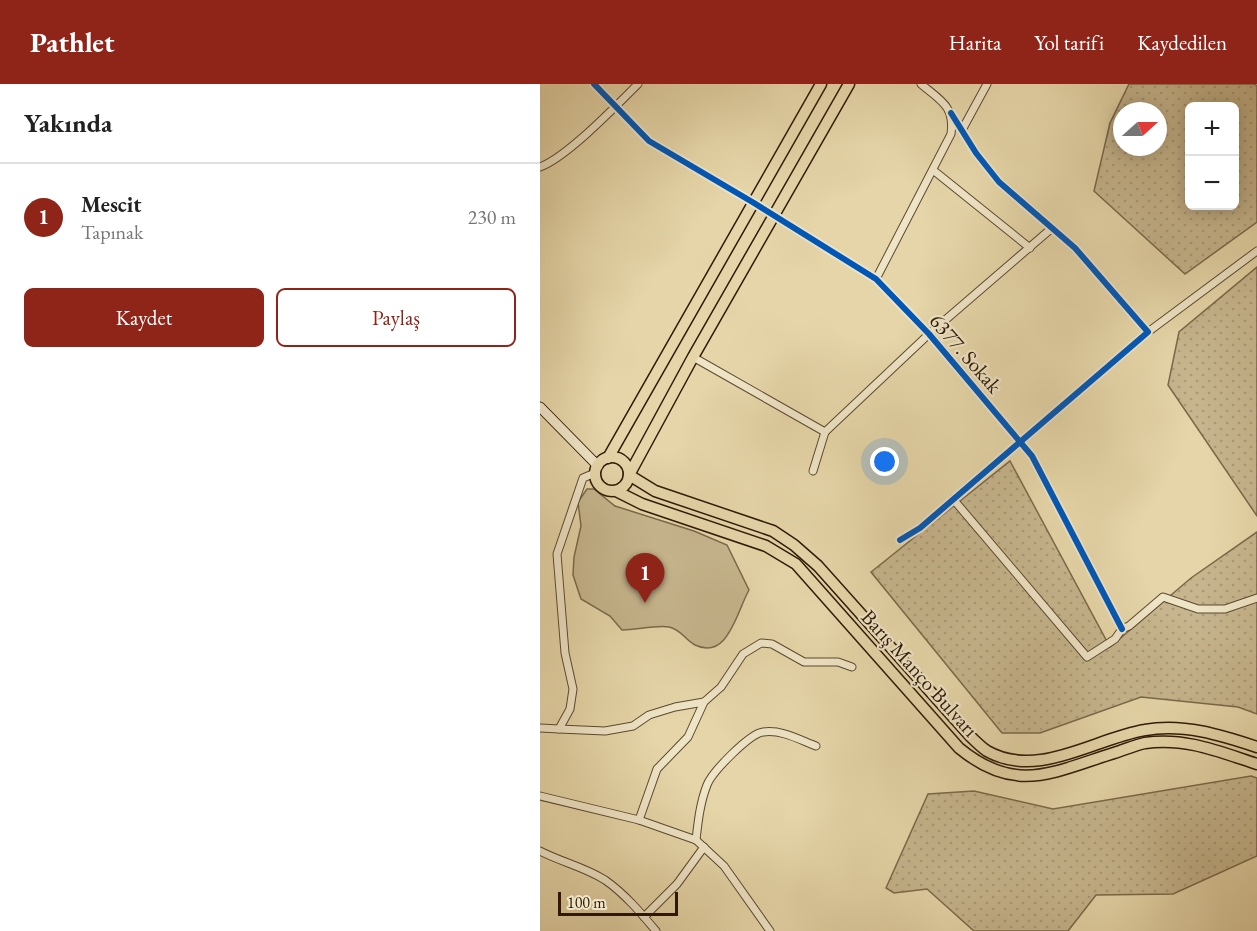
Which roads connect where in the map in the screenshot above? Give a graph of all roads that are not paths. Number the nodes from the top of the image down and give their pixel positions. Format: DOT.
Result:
graph roads {
  1 [pos="594,84"];
  2 [pos="638,84"];
  3 [pos="821,84"];
  4 [pos="849,84"];
  5 [pos="921,84"];
  6 [pos="987,84"];
  7 [pos="615,107"];
  8 [pos="951,113"];
  9 [pos="962,130"];
  10 [pos="540,167"];
  11 [pos="933,170"];
  12 [pos="754,203"];
  13 [pos="774,216"];
  14 [pos="1052,228"];
  15 [pos="1030,248"];
  16 [pos="1257,251"];
  17 [pos="876,279"];
  18 [pos="1148,332"];
  19 [pos="929,334"];
  20 [pos="693,357"];
  21 [pos="540,407"];
  22 [pos="825,432"];
  23 [pos="1020,442"];
  24 [pos="608,458"];
  25 [pos="596,470"];
  26 [pos="813,471"];
  27 [pos="629,475"];
  28 [pos="616,491"];
  29 [pos="953,499"];
  30 [pos="900,540"];
  31 [pos="1257,598"];
  32 [pos="1122,629"];
  33 [pos="852,666"];
  34 [pos="704,702"];
  35 [pos="540,728"];
  36 [pos="560,729"];
  37 [pos="816,746"];
  38 [pos="1257,747"];
  39 [pos="1257,764"];
  40 [pos="540,796"];
  41 [pos="639,820"];
  42 [pos="696,840"];
  43 [pos="704,847"];
  44 [pos="540,851"];
  45 [pos="644,917"];
  46 [pos="656,931"];
  47 [pos="770,931"];
  1 -- 7 [label="street, 6377. Sokak"];
  2 -- 7 [label="street"];
  3 -- 12 [label="main road"];
  4 -- 13 [label="main road"];
  5 -- 8 [label="street"];
  6 -- 9 [label="street"];
  7 -- 10 [label="street"];
  7 -- 12 [label="street, 6377. Sokak"];
  8 -- 9 [label="street"];
  8 -- 11 [label="street"];
  9 -- 14 [label="street"];
  11 -- 15 [label="street"];
  11 -- 17 [label="street"];
  12 -- 13 [label="street, 6377. Sokak"];
  12 -- 24 [label="main road"];
  13 -- 17 [label="street, 6377. Sokak"];
  13 -- 20 [label="main road"];
  14 -- 15 [label="street"];
  14 -- 18 [label="street"];
  15 -- 19 [label="street"];
  16 -- 18 [label="street"];
  17 -- 19 [label="street, 6377. Sokak"];
  18 -- 23 [label="street"];
  19 -- 22 [label="street"];
  19 -- 23 [label="street, 6377. Sokak"];
  20 -- 22 [label="street"];
  20 -- 27 [label="main road"];
  21 -- 25 [label="street"];
  22 -- 26 [label="street"];
  23 -- 29 [label="street"];
  23 -- 32 [label="street, 6377. Sokak"];
  24 -- 25 [label="main road"];
  24 -- 27 [label="main road"];
  25 -- 28 [label="main road"];
  25 -- 36 [label="street"];
  27 -- 28 [label="main road"];
  27 -- 38 [label="main road, Barış Manço Bulvarı"];
  28 -- 39 [label="main road, Barış Manço Bulvarı"];
  29 -- 30 [label="street"];
  29 -- 32 [label="street"];
  31 -- 32 [label="street"];
  33 -- 34 [label="street"];
  34 -- 36 [label="street"];
  34 -- 41 [label="street"];
  35 -- 36 [label="street"];
  37 -- 42 [label="street"];
  40 -- 41 [label="street"];
  41 -- 42 [label="street"];
  42 -- 43 [label="street"];
  43 -- 45 [label="street"];
  43 -- 47 [label="street"];
  44 -- 45 [label="street"];
  45 -- 46 [label="street"];
}
